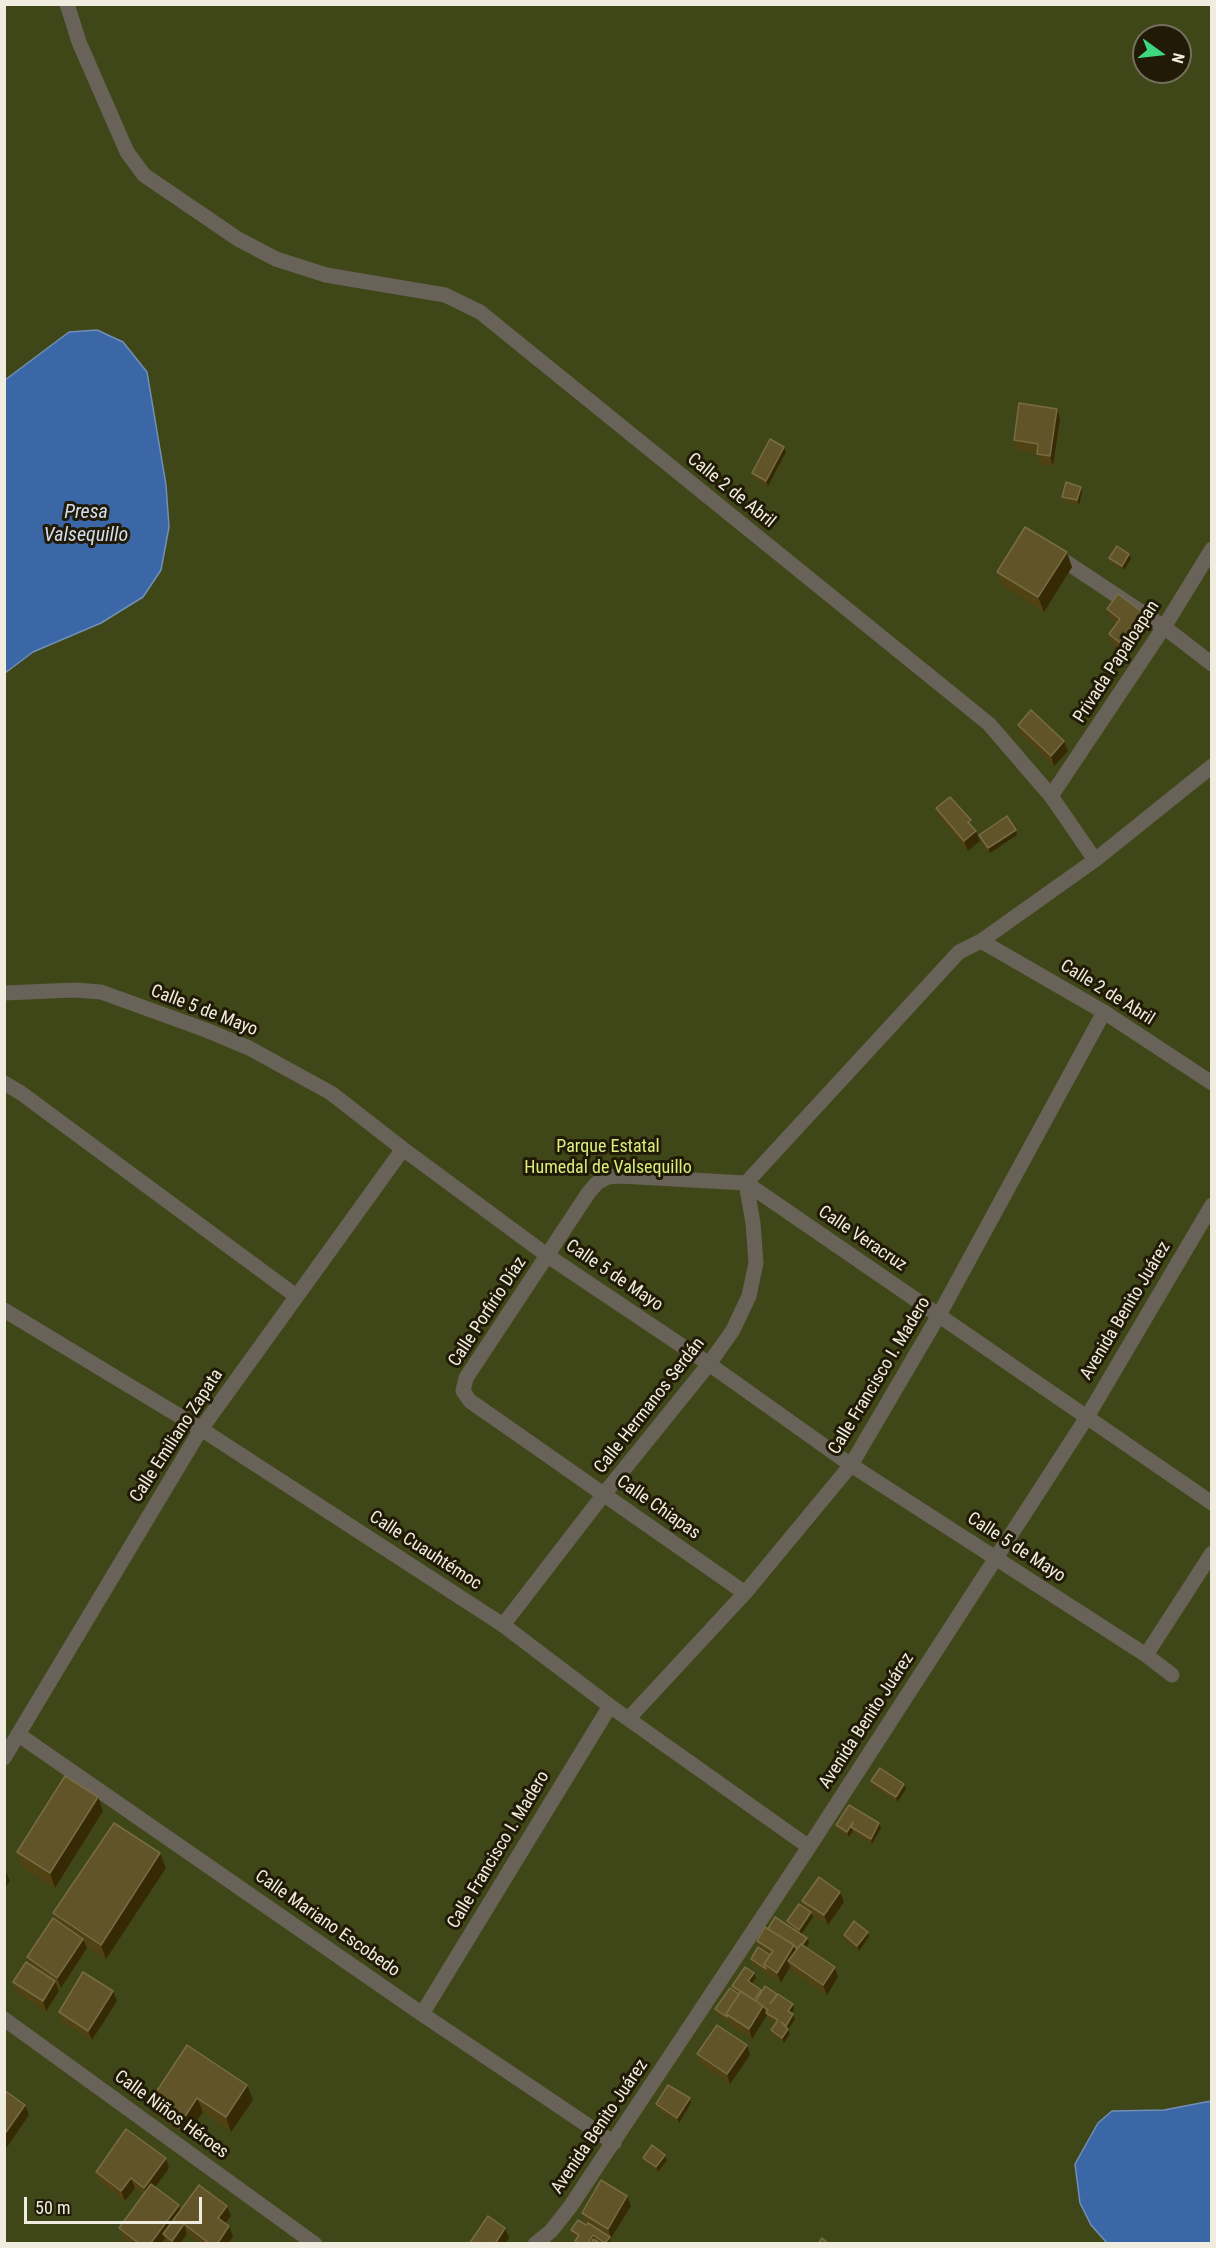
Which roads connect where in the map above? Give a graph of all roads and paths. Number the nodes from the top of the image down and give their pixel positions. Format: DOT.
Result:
graph roads {
  1 [pos="67,4"];
  2 [pos="1047,549"];
  3 [pos="1212,549"];
  4 [pos="1164,627"];
  5 [pos="1212,664"];
  6 [pos="1212,766"];
  7 [pos="1051,796"];
  8 [pos="1095,860"];
  9 [pos="981,941"];
  10 [pos="4,993"];
  11 [pos="1104,1012"];
  12 [pos="4,1083"];
  13 [pos="1212,1083"];
  14 [pos="403,1149"];
  15 [pos="746,1183"];
  16 [pos="1212,1205"];
  17 [pos="548,1256"];
  18 [pos="296,1296"];
  19 [pos="4,1310"];
  20 [pos="939,1315"];
  21 [pos="709,1364"];
  22 [pos="463,1391"];
  23 [pos="1087,1417"];
  24 [pos="201,1429"];
  25 [pos="851,1465"];
  26 [pos="604,1494"];
  27 [pos="1212,1503"];
  28 [pos="1212,1553"];
  29 [pos="995,1558"];
  30 [pos="745,1593"];
  31 [pos="503,1625"];
  32 [pos="1146,1655"];
  33 [pos="1172,1675"];
  34 [pos="610,1706"];
  35 [pos="629,1718"];
  36 [pos="19,1735"];
  37 [pos="4,1758"];
  38 [pos="809,1847"];
  39 [pos="422,2014"];
  40 [pos="4,2019"];
  41 [pos="614,2143"];
  42 [pos="315,2244"];
  43 [pos="535,2244"];
  1 -- 7 [label="street, Calle 2 de Abril"];
  2 -- 4 [label="street"];
  3 -- 4 [label="street, Privada Papaloapan"];
  4 -- 5 [label="street"];
  4 -- 7 [label="street, Privada Papaloapan"];
  6 -- 8 [label="street"];
  7 -- 8 [label="street, Calle 2 de Abril"];
  8 -- 9 [label="street"];
  9 -- 11 [label="street, Calle 2 de Abril"];
  9 -- 15 [label="street"];
  10 -- 14 [label="street, Calle 5 de Mayo"];
  11 -- 13 [label="street, Calle 2 de Abril"];
  11 -- 20 [label="street, Calle Francisco I. Madero"];
  12 -- 18 [label="street"];
  14 -- 17 [label="street, Calle 5 de Mayo"];
  14 -- 18 [label="street, Calle Emiliano Zapata"];
  15 -- 17 [label="street"];
  15 -- 20 [label="street, Calle Veracruz"];
  15 -- 21 [label="street, Calle Hermanos Serdán"];
  16 -- 23 [label="street, Avenida Benito Juárez"];
  17 -- 21 [label="street, Calle 5 de Mayo"];
  17 -- 22 [label="street, Calle Porfirio Díaz"];
  18 -- 24 [label="street, Calle Emiliano Zapata"];
  19 -- 24 [label="street, Calle Cuauhtémoc"];
  20 -- 23 [label="street, Calle Veracruz"];
  20 -- 25 [label="street, Calle Francisco I. Madero"];
  21 -- 25 [label="street, Calle 5 de Mayo"];
  21 -- 26 [label="street, Calle Hermanos Serdán"];
  22 -- 26 [label="street, Calle Chiapas"];
  23 -- 27 [label="street, Calle Veracruz"];
  23 -- 29 [label="street, Avenida Benito Juárez"];
  24 -- 31 [label="street, Calle Cuauhtémoc"];
  24 -- 36 [label="street, Calle Emiliano Zapata"];
  25 -- 29 [label="street, Calle 5 de Mayo"];
  25 -- 30 [label="street, Calle Francisco I. Madero"];
  26 -- 30 [label="street, Calle Chiapas"];
  26 -- 31 [label="street, Calle Hermanos Serdán"];
  28 -- 32 [label="street"];
  29 -- 32 [label="street, Calle 5 de Mayo"];
  29 -- 38 [label="street, Avenida Benito Juárez"];
  30 -- 35 [label="street, Calle Francisco I. Madero"];
  31 -- 34 [label="street, Calle Cuauhtémoc"];
  32 -- 33 [label="street, Calle 5 de Mayo"];
  34 -- 35 [label="street, Calle Cuauhtémoc"];
  34 -- 39 [label="street, Calle Francisco I. Madero"];
  35 -- 38 [label="street, Calle Cuauhtémoc"];
  36 -- 37 [label="street, Calle Emiliano Zapata"];
  36 -- 39 [label="street, Calle Mariano Escobedo"];
  38 -- 41 [label="street, Avenida Benito Juárez"];
  39 -- 41 [label="street, Calle Mariano Escobedo"];
  40 -- 42 [label="street, Calle Niños Héroes"];
  41 -- 43 [label="street, Avenida Benito Juárez"];
}
